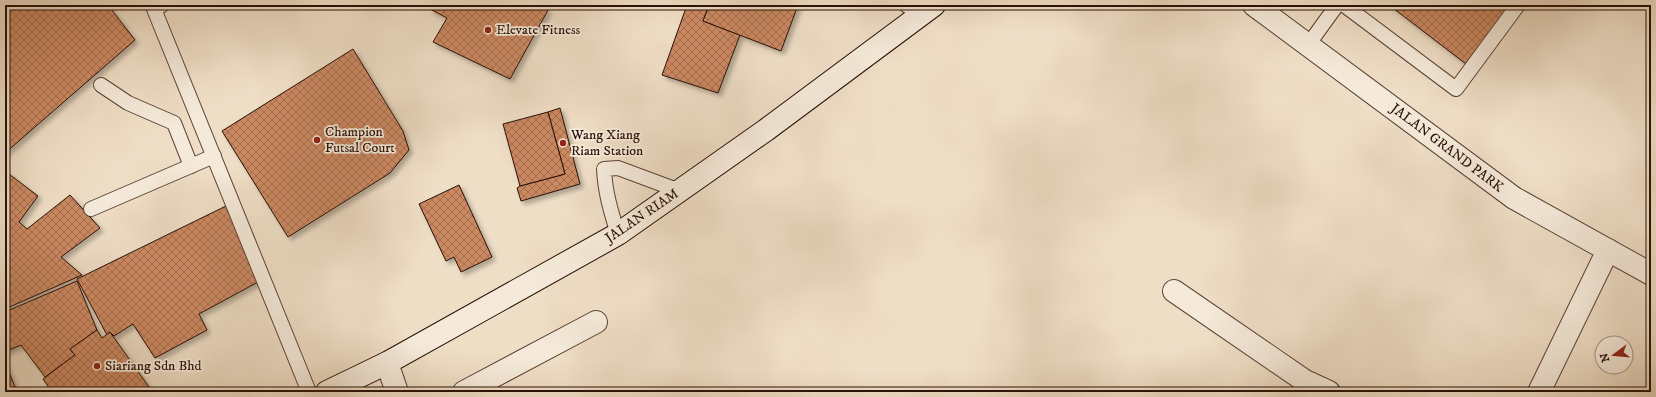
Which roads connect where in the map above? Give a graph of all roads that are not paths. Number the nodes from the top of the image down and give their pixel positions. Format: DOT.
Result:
graph roads {
  1 [pos="162,5"];
  2 [pos="1254,5"];
  3 [pos="1337,5"];
  4 [pos="1344,5"];
  5 [pos="1518,5"];
  6 [pos="920,8"];
  7 [pos="1308,45"];
  8 [pos="101,85"];
  9 [pos="214,156"];
  10 [pos="191,166"];
  11 [pos="680,191"];
  12 [pos="91,209"];
  13 [pos="618,234"];
  14 [pos="1608,250"];
  15 [pos="1651,274"];
  16 [pos="1174,291"];
  17 [pos="596,322"];
  18 [pos="387,363"];
  19 [pos="309,392"];
  20 [pos="327,392"];
  21 [pos="397,392"];
  22 [pos="464,392"];
  23 [pos="1329,392"];
  24 [pos="1539,392"];
  1 -- 9 [label="lane"];
  2 -- 7 [label="street, JALAN GRAND PARK"];
  3 -- 7 [label="lane"];
  4 -- 5 [label="lane"];
  6 -- 11 [label="street, JALAN RIAM"];
  7 -- 14 [label="street, JALAN GRAND PARK"];
  8 -- 10 [label="lane"];
  9 -- 10 [label="lane"];
  9 -- 19 [label="lane"];
  10 -- 12 [label="lane"];
  11 -- 13 [label="street, JALAN RIAM"];
  11 -- 13 [label="lane"];
  13 -- 18 [label="street, JALAN RIAM"];
  14 -- 15 [label="street, JALAN GRAND PARK"];
  14 -- 24 [label="street"];
  16 -- 23 [label="street"];
  17 -- 22 [label="street"];
  18 -- 20 [label="street, JALAN RIAM"];
  18 -- 21 [label="street"];
}
